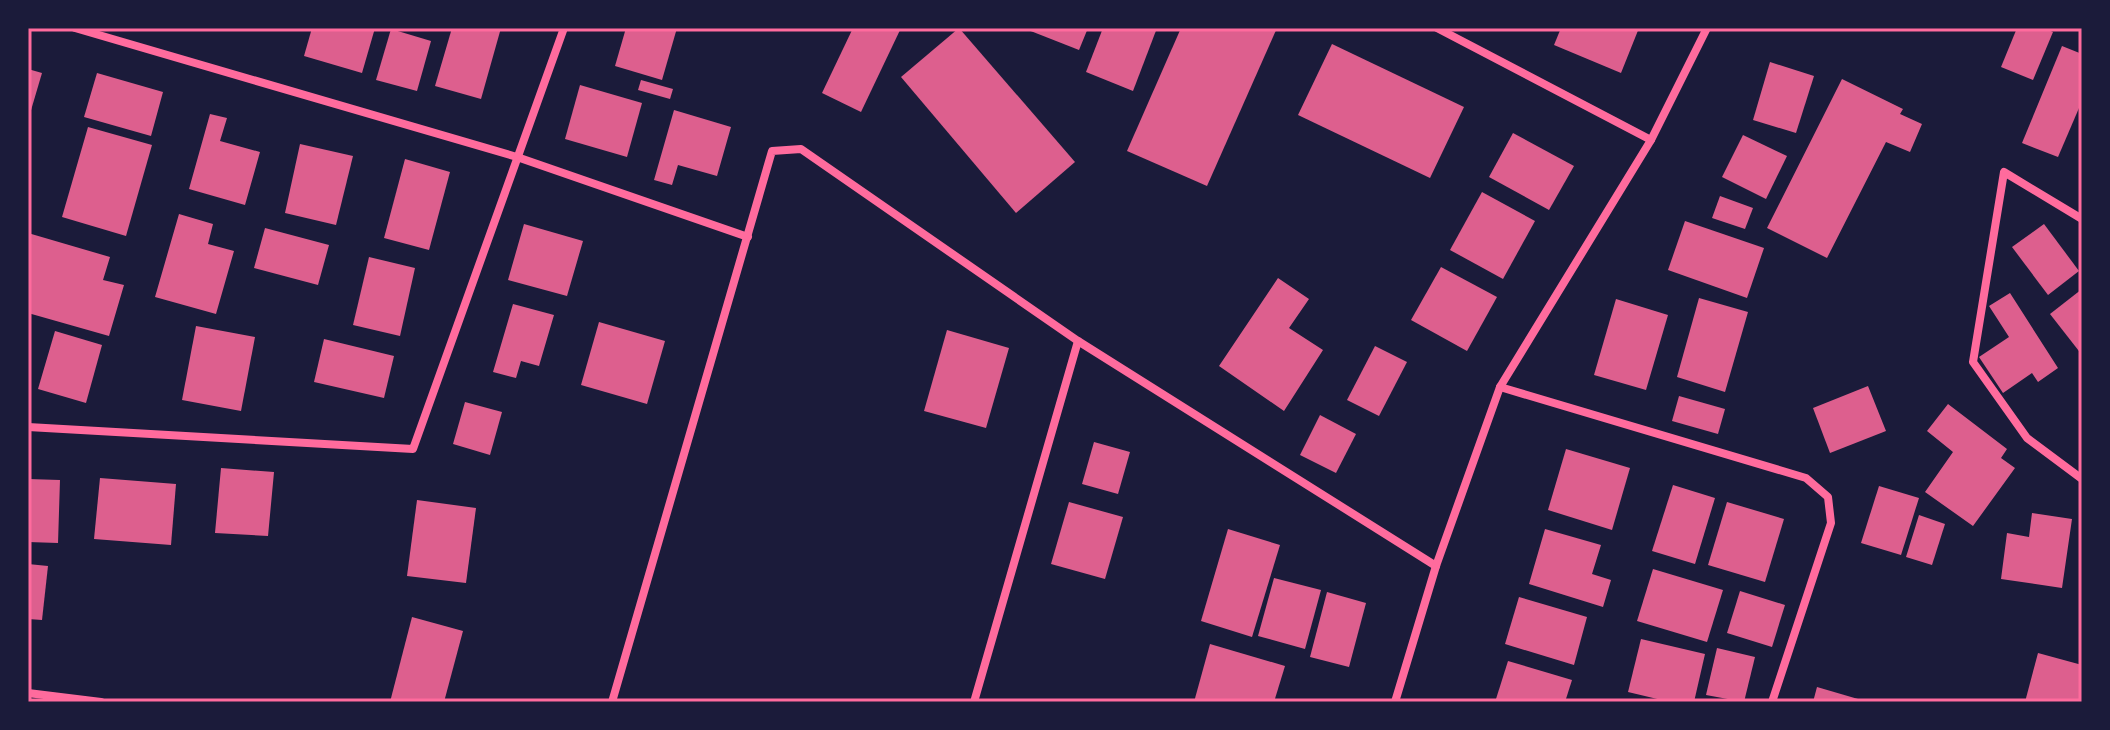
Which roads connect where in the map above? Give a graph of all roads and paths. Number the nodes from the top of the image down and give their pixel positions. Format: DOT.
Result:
graph roads {
  1 [pos="75,28"];
  2 [pos="564,28"];
  3 [pos="1437,28"];
  4 [pos="1707,28"];
  5 [pos="1651,140"];
  6 [pos="517,157"];
  7 [pos="2082,219"];
  8 [pos="748,237"];
  9 [pos="1078,341"];
  10 [pos="1500,387"];
  11 [pos="28,427"];
  12 [pos="2082,479"];
  13 [pos="1436,566"];
  14 [pos="28,693"];
  15 [pos="101,702"];
  16 [pos="612,702"];
  17 [pos="974,702"];
  18 [pos="1395,702"];
  19 [pos="1772,702"];
  1 -- 6 [label="street"];
  2 -- 6 [label="street"];
  3 -- 5 [label="street"];
  4 -- 5 [label="street"];
  5 -- 10 [label="street"];
  6 -- 8 [label="street"];
  6 -- 11 [label="street"];
  7 -- 12 [label="street"];
  8 -- 9 [label="street"];
  8 -- 16 [label="street"];
  9 -- 13 [label="street"];
  9 -- 17 [label="street"];
  10 -- 13 [label="street"];
  10 -- 19 [label="street"];
  13 -- 18 [label="street"];
  14 -- 15 [label="street"];
}
